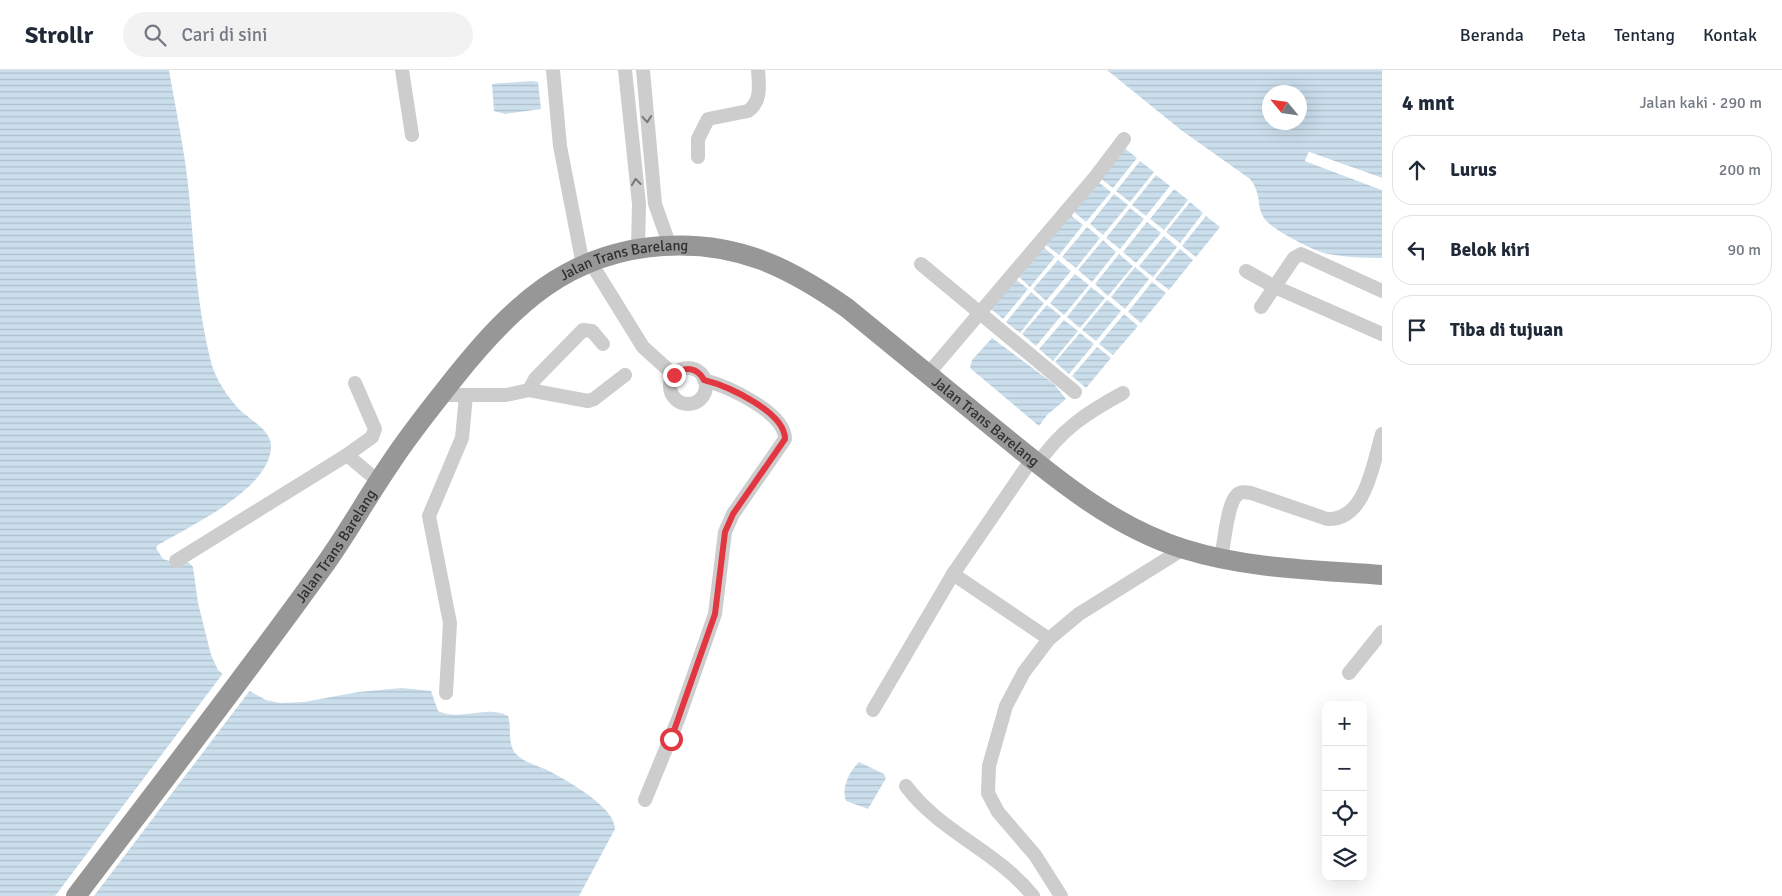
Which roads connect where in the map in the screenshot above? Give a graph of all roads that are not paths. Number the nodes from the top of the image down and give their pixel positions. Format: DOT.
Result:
graph roads {
  1 [pos="402,70"];
  2 [pos="553,70"];
  3 [pos="625,70"];
  4 [pos="642,70"];
  5 [pos="758,70"];
  6 [pos="412,135"];
  7 [pos="1124,139"];
  8 [pos="698,157"];
  9 [pos="639,204"];
  10 [pos="655,204"];
  11 [pos="670,246"];
  12 [pos="638,248"];
  13 [pos="587,264"];
  14 [pos="921,264"];
  15 [pos="1246,271"];
  16 [pos="1275,287"];
  17 [pos="1382,292"];
  18 [pos="1262,307"];
  19 [pos="980,313"];
  20 [pos="1382,334"];
  21 [pos="603,344"];
  22 [pos="624,374"];
  23 [pos="928,374"];
  24 [pos="674,375"];
  25 [pos="704,380"];
  26 [pos="355,383"];
  27 [pos="529,390"];
  28 [pos="1075,392"];
  29 [pos="1123,393"];
  30 [pos="440,395"];
  31 [pos="466,396"];
  32 [pos="1382,434"];
  33 [pos="347,455"];
  34 [pos="1035,461"];
  35 [pos="378,481"];
  36 [pos="1183,549"];
  37 [pos="1221,558"];
  38 [pos="176,561"];
  39 [pos="953,574"];
  40 [pos="1382,575"];
  41 [pos="1382,632"];
  42 [pos="1050,639"];
  43 [pos="1349,673"];
  44 [pos="446,693"];
  45 [pos="873,710"];
  46 [pos="906,786"];
  47 [pos="645,800"];
  48 [pos="76,896"];
  49 [pos="1033,896"];
  50 [pos="1061,896"];
  1 -- 6 [label="street"];
  2 -- 13 [label="street"];
  9 -- 3 [label="street, one-way"];
  4 -- 10 [label="street, one-way"];
  5 -- 8 [label="street"];
  7 -- 19 [label="street"];
  9 -- 10 [label="street"];
  9 -- 12 [label="street"];
  10 -- 11 [label="street"];
  11 -- 12 [label="highway, Jalan Trans Barelang"];
  11 -- 23 [label="highway, Jalan Trans Barelang"];
  12 -- 13 [label="highway, Jalan Trans Barelang"];
  13 -- 24 [label="street"];
  13 -- 30 [label="highway, Jalan Trans Barelang"];
  14 -- 19 [label="street"];
  15 -- 16 [label="street"];
  16 -- 17 [label="street"];
  16 -- 18 [label="street"];
  16 -- 20 [label="street"];
  19 -- 23 [label="street"];
  19 -- 28 [label="street"];
  21 -- 27 [label="street"];
  22 -- 27 [label="street"];
  23 -- 34 [label="highway, Jalan Trans Barelang"];
  24 -- 25 [label="street"];
  24 -- 25 [label="street"];
  25 -- 47 [label="street"];
  26 -- 33 [label="street"];
  27 -- 31 [label="street"];
  29 -- 34 [label="street"];
  30 -- 31 [label="street"];
  30 -- 35 [label="highway, Jalan Trans Barelang"];
  31 -- 44 [label="street"];
  32 -- 37 [label="street"];
  33 -- 35 [label="street"];
  33 -- 38 [label="street"];
  34 -- 36 [label="highway, Jalan Trans Barelang"];
  34 -- 39 [label="street"];
  35 -- 48 [label="highway, Jalan Trans Barelang"];
  36 -- 37 [label="highway, Jalan Trans Barelang"];
  36 -- 42 [label="street"];
  37 -- 40 [label="highway, Jalan Trans Barelang"];
  39 -- 42 [label="street"];
  39 -- 45 [label="street"];
  41 -- 43 [label="street"];
  42 -- 50 [label="street"];
  46 -- 49 [label="street"];
}
